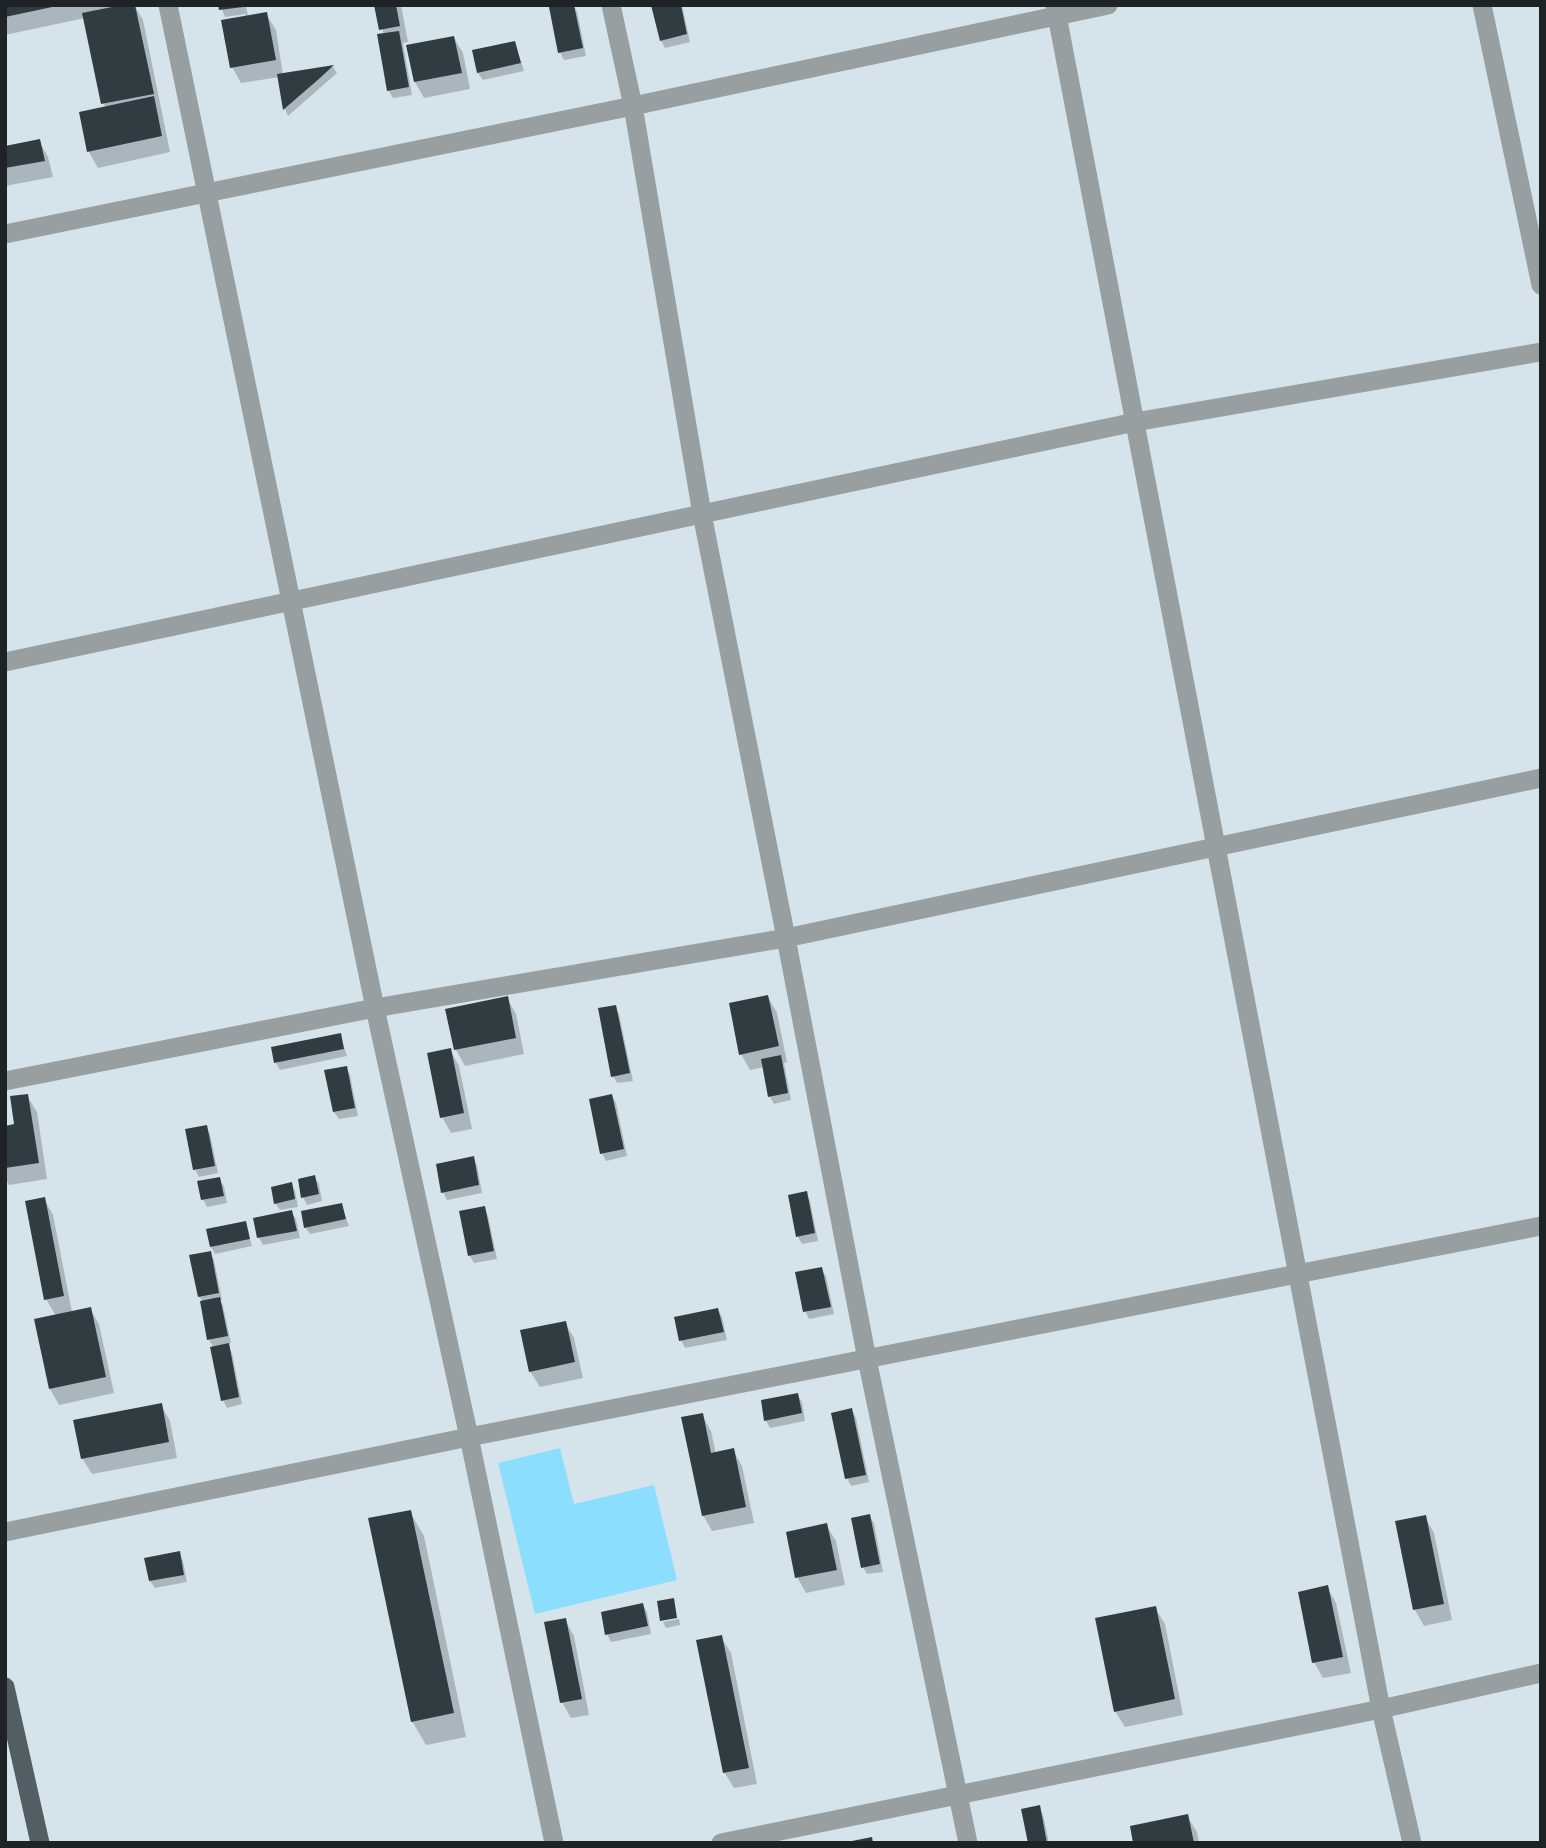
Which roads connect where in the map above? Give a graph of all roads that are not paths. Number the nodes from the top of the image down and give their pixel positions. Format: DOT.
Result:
graph roads {
  1 [pos="168,5"];
  2 [pos="611,5"];
  3 [pos="1108,5"];
  4 [pos="1482,5"];
  5 [pos="1057,11"];
  6 [pos="633,106"];
  7 [pos="207,193"];
  8 [pos="5,234"];
  9 [pos="1541,285"];
  10 [pos="1541,352"];
  11 [pos="1135,422"];
  12 [pos="702,514"];
  13 [pos="293,601"];
  14 [pos="5,662"];
  15 [pos="1541,778"];
  16 [pos="1217,847"];
  17 [pos="786,938"];
  18 [pos="376,1008"];
  19 [pos="5,1081"];
  20 [pos="1541,1226"];
  21 [pos="1298,1274"];
  22 [pos="867,1359"];
  23 [pos="469,1437"];
  24 [pos="5,1532"];
  25 [pos="1541,1673"];
  26 [pos="5,1688"];
  27 [pos="1381,1709"];
  28 [pos="958,1795"];
  29 [pos="40,1843"];
  30 [pos="554,1843"];
  31 [pos="721,1843"];
  32 [pos="968,1843"];
  33 [pos="1412,1843"];
  1 -- 7 [label="street"];
  2 -- 6 [label="street"];
  3 -- 5 [label="street"];
  4 -- 9 [label="street"];
  5 -- 6 [label="street"];
  5 -- 11 [label="street"];
  6 -- 7 [label="street"];
  6 -- 12 [label="street"];
  7 -- 8 [label="street"];
  7 -- 13 [label="street"];
  10 -- 11 [label="street"];
  11 -- 12 [label="street"];
  11 -- 16 [label="street"];
  12 -- 13 [label="street"];
  12 -- 17 [label="street"];
  13 -- 14 [label="street"];
  13 -- 18 [label="street"];
  15 -- 16 [label="street"];
  16 -- 17 [label="street"];
  16 -- 21 [label="street"];
  17 -- 18 [label="street"];
  17 -- 22 [label="street"];
  18 -- 19 [label="street"];
  18 -- 23 [label="street"];
  20 -- 21 [label="street"];
  21 -- 22 [label="street"];
  21 -- 27 [label="street"];
  22 -- 23 [label="street"];
  22 -- 28 [label="street"];
  23 -- 24 [label="street"];
  23 -- 30 [label="street"];
  25 -- 27 [label="street"];
  26 -- 29 [label="highway"];
  27 -- 28 [label="street"];
  27 -- 33 [label="street"];
  28 -- 31 [label="street"];
  28 -- 32 [label="street"];
}
